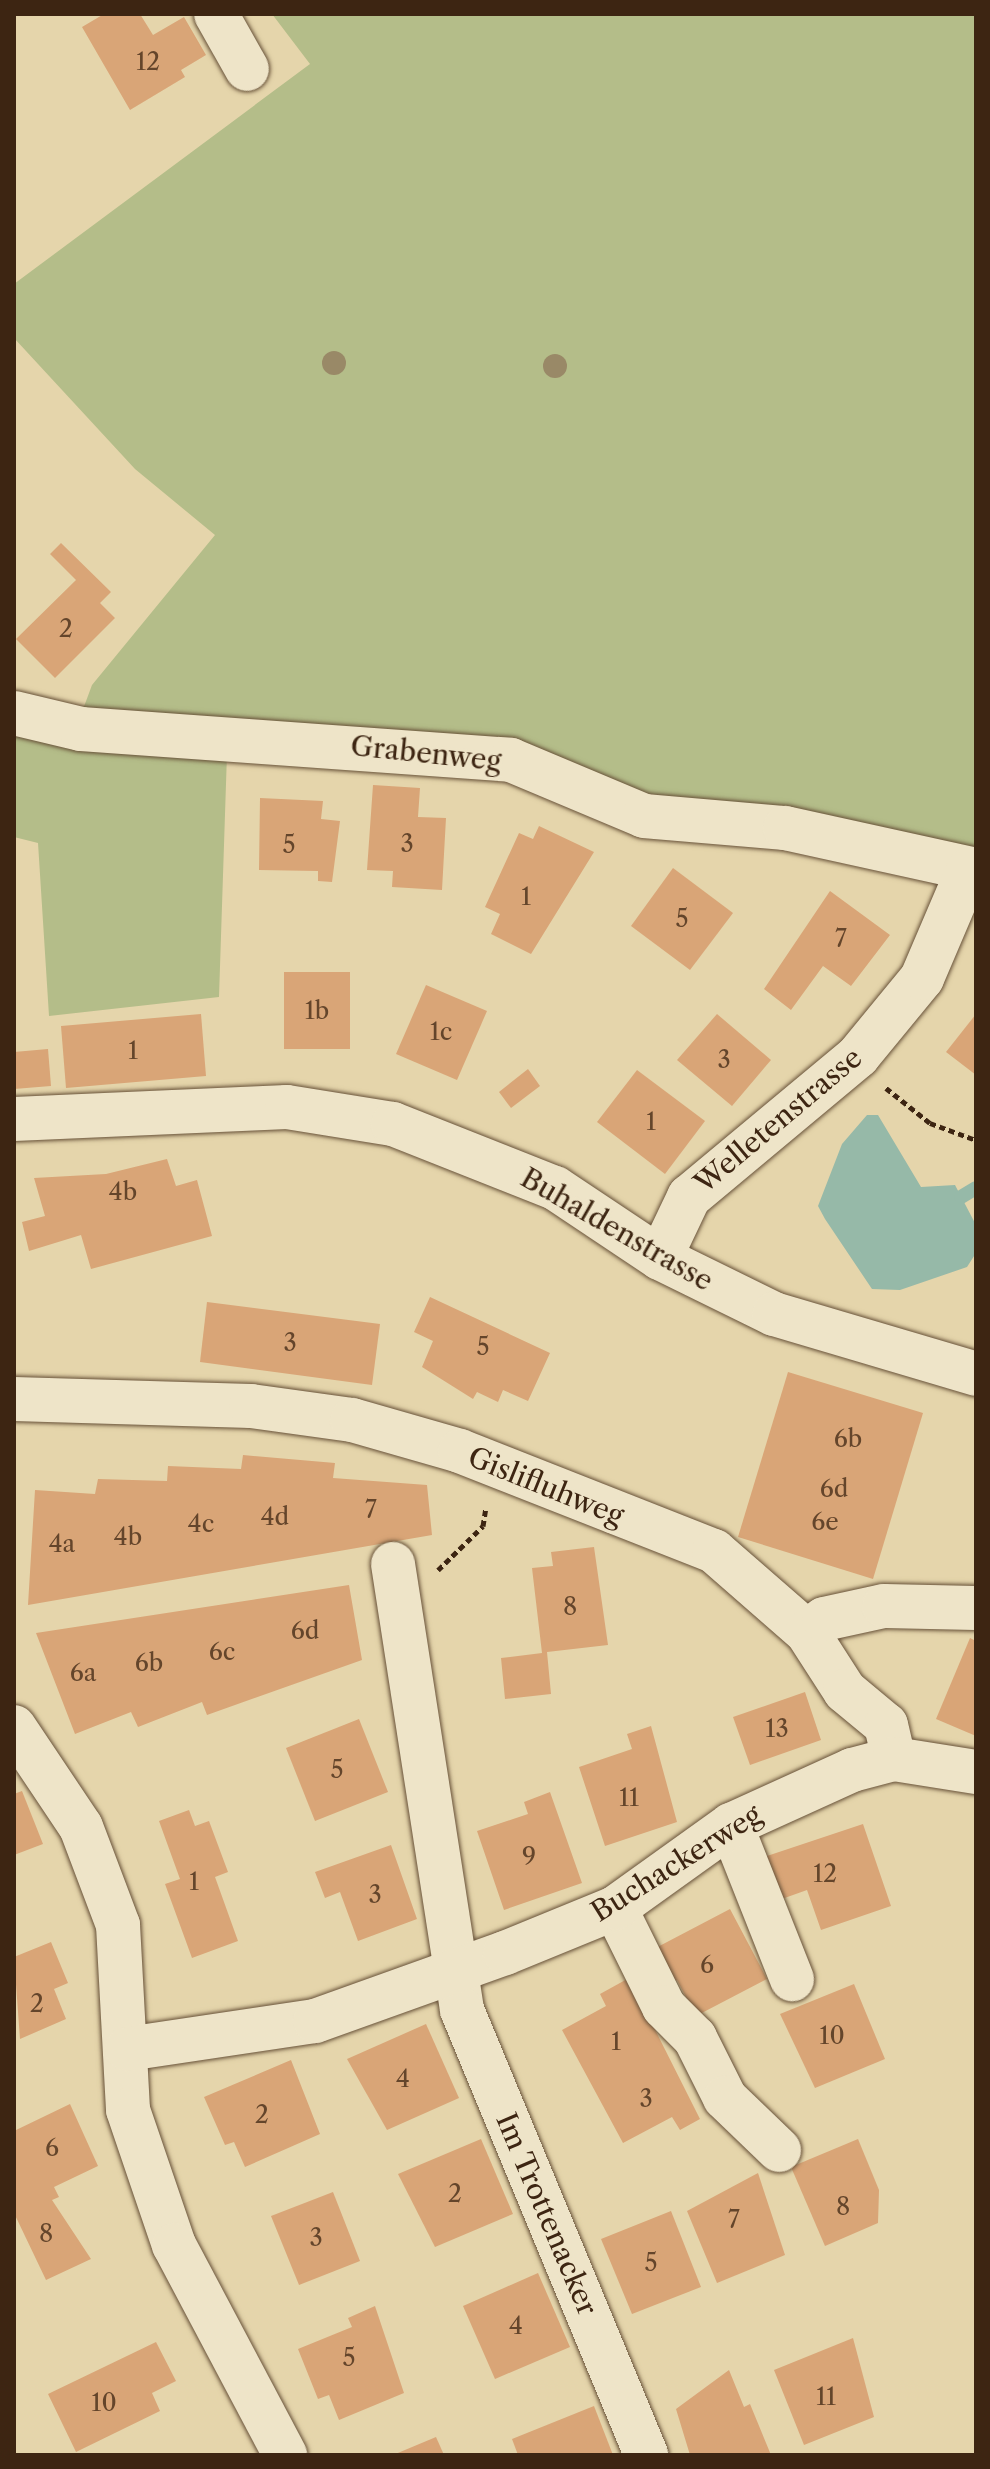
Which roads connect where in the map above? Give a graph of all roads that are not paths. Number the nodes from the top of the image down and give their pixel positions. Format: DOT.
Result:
graph roads {
  1 [pos="216,14"];
  2 [pos="247,69"];
  3 [pos="14,713"];
  4 [pos="972,870"];
  5 [pos="14,1119"];
  6 [pos="660,1258"];
  7 [pos="976,1374"];
  8 [pos="14,1399"];
  9 [pos="395,1582"];
  10 [pos="976,1608"];
  11 [pos="807,1632"];
  12 [pos="14,1727"];
  13 [pos="894,1759"];
  14 [pos="976,1772"];
  15 [pos="731,1825"];
  16 [pos="615,1908"];
  17 [pos="459,1969"];
  18 [pos="792,1979"];
  19 [pos="127,2049"];
  20 [pos="779,2150"];
  21 [pos="285,2455"];
  22 [pos="646,2455"];
  1 -- 2 [label="street"];
  3 -- 4 [label="street, Grabenweg"];
  4 -- 6 [label="street, Welletenstrasse"];
  5 -- 6 [label="street, Buhaldenstrasse"];
  6 -- 7 [label="street, Buhaldenstrasse"];
  8 -- 11 [label="street, Gislifluhweg"];
  9 -- 17 [label="street"];
  10 -- 11 [label="street"];
  11 -- 13 [label="street, Gislifluhweg"];
  12 -- 19 [label="street"];
  13 -- 14 [label="street"];
  13 -- 15 [label="street, Buchackerweg"];
  15 -- 16 [label="street, Buchackerweg"];
  15 -- 18 [label="street"];
  16 -- 17 [label="street, Buchackerweg"];
  16 -- 20 [label="street"];
  17 -- 19 [label="street, Buchackerweg"];
  17 -- 22 [label="street, Im Trottenacker"];
  19 -- 21 [label="street"];
}
